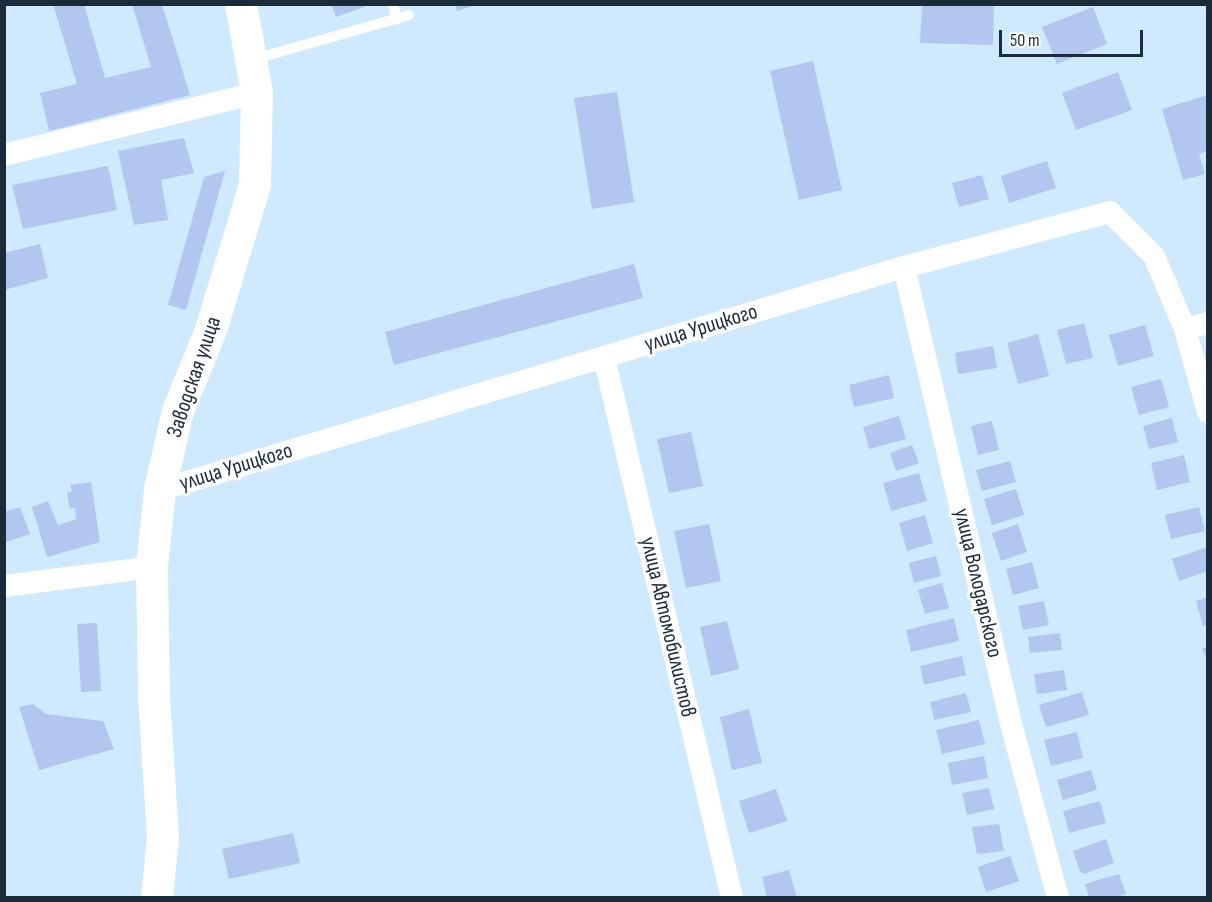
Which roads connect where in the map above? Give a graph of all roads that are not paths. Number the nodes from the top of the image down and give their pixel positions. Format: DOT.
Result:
graph roads {
  1 [pos="241,4"];
  2 [pos="393,4"];
  3 [pos="409,15"];
  4 [pos="397,19"];
  5 [pos="252,60"];
  6 [pos="257,93"];
  7 [pos="4,155"];
  8 [pos="904,267"];
  9 [pos="1208,323"];
  10 [pos="1185,329"];
  11 [pos="604,357"];
  12 [pos="1208,412"];
  13 [pos="160,490"];
  14 [pos="152,567"];
  15 [pos="4,586"];
  16 [pos="157,897"];
  17 [pos="732,897"];
  18 [pos="1058,897"];
  1 -- 5 [label="main road, Заводская улица"];
  2 -- 4 [label="lane"];
  3 -- 4 [label="lane"];
  4 -- 5 [label="lane"];
  5 -- 6 [label="main road, Заводская улица"];
  6 -- 7 [label="street"];
  6 -- 13 [label="main road, Заводская улица"];
  8 -- 10 [label="street, улица Урицкого"];
  8 -- 11 [label="street, улица Урицкого"];
  8 -- 18 [label="street, улица Володарского"];
  9 -- 10 [label="street"];
  10 -- 12 [label="street, улица Урицкого"];
  11 -- 13 [label="street, улица Урицкого"];
  11 -- 17 [label="street, улица Автомобилистов"];
  13 -- 14 [label="main road, Заводская улица"];
  14 -- 15 [label="street"];
  14 -- 16 [label="main road, Заводская улица"];
}
